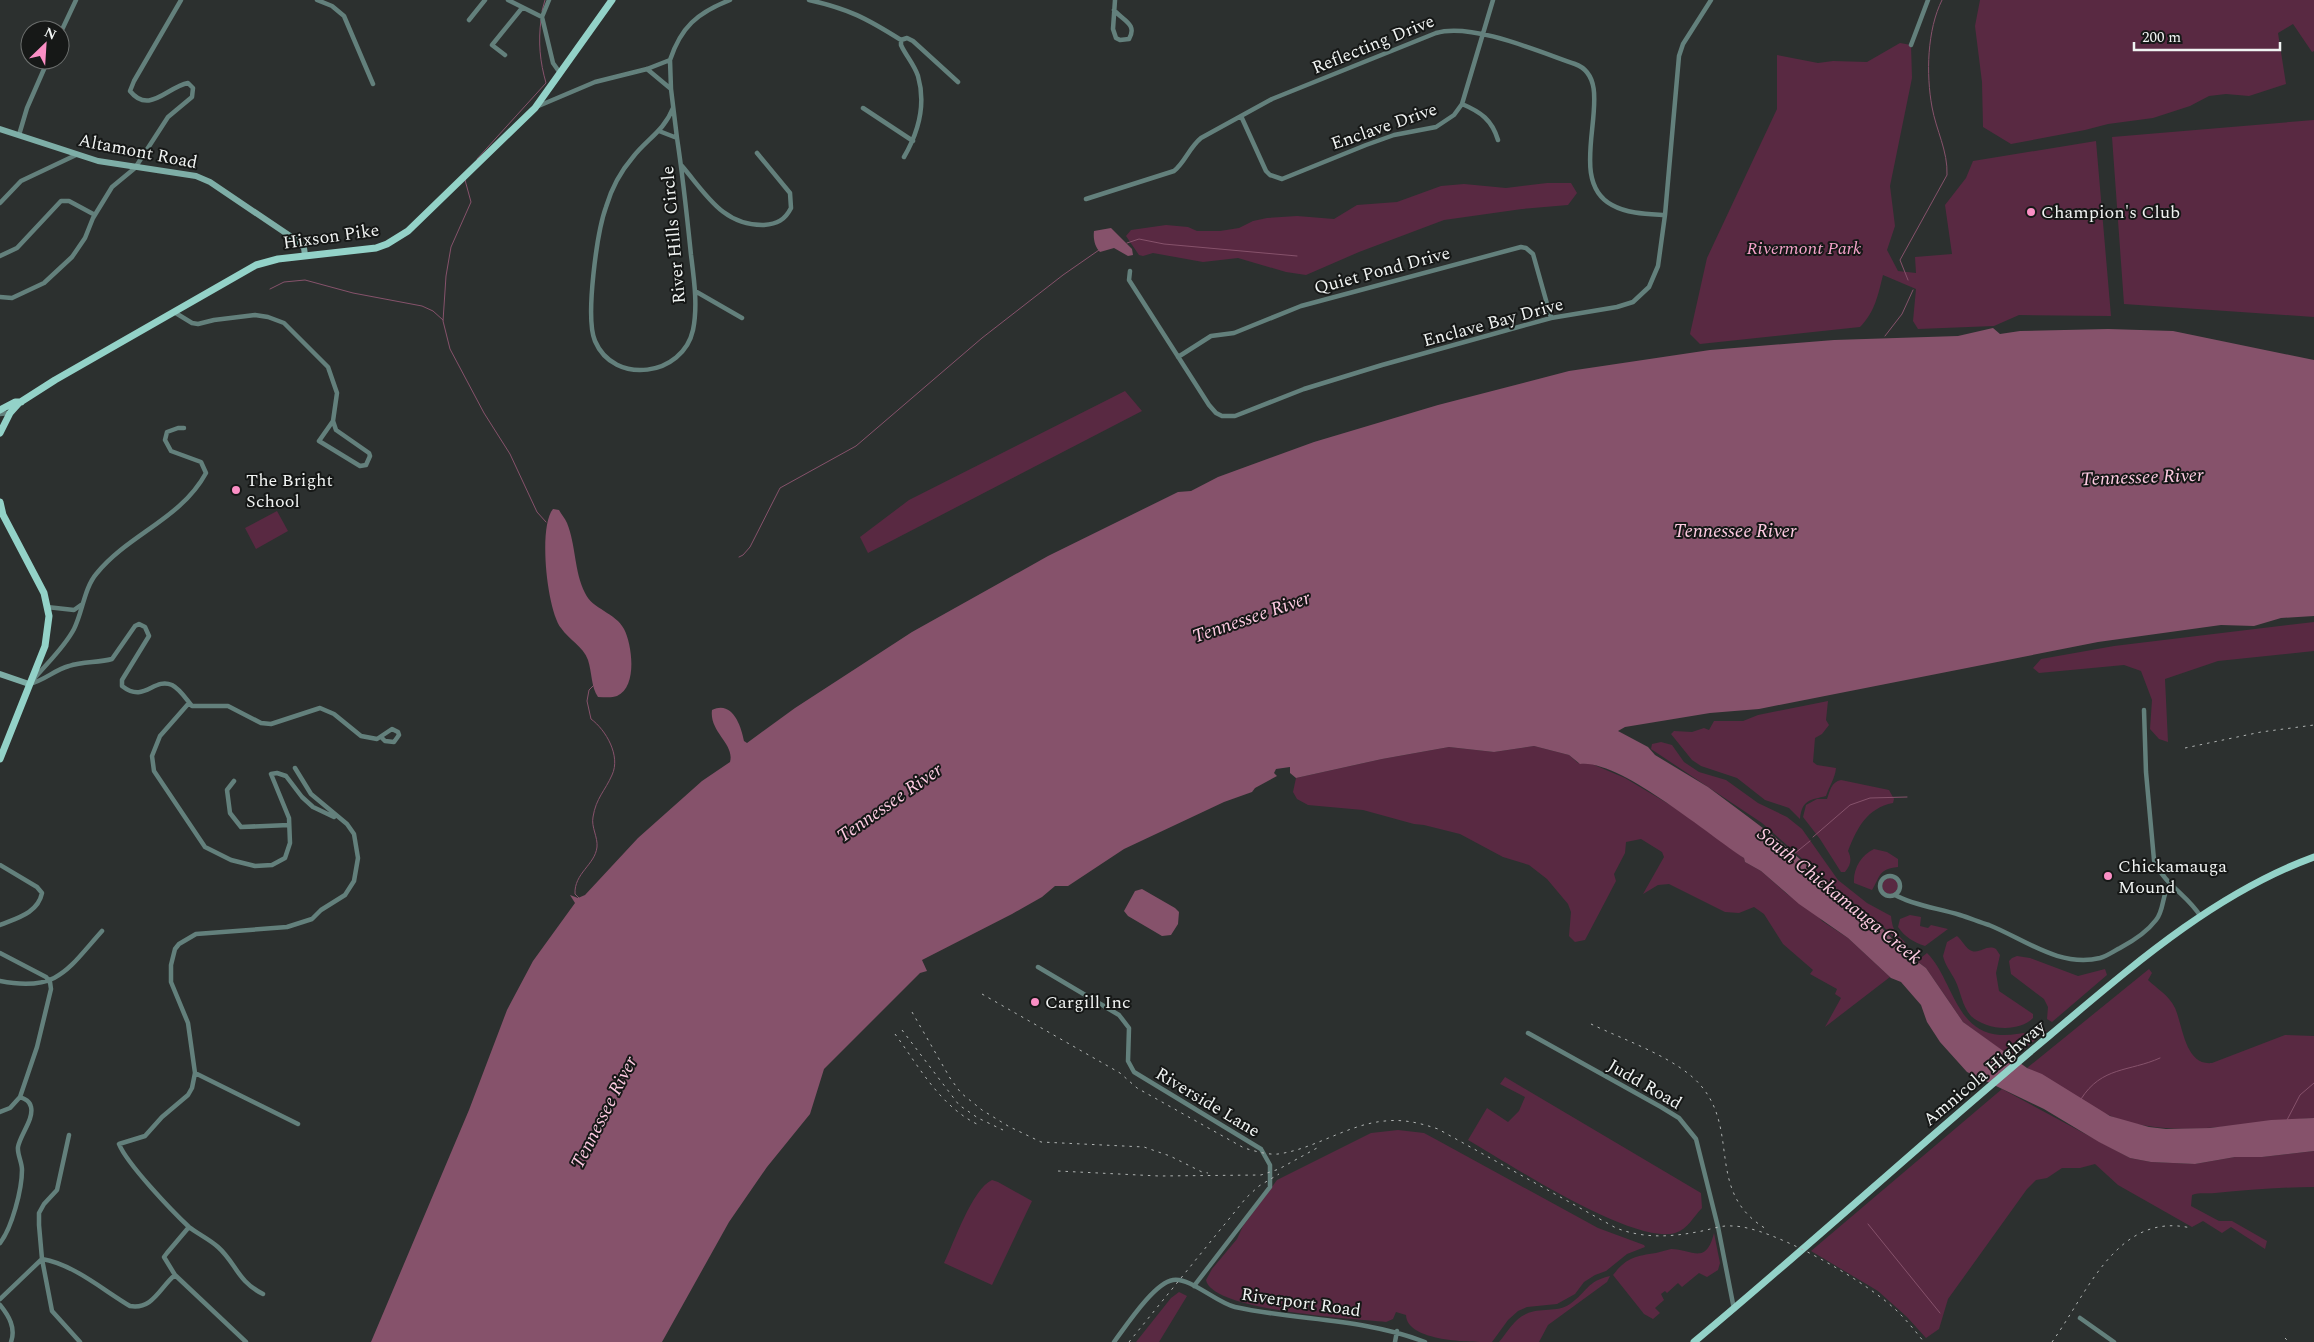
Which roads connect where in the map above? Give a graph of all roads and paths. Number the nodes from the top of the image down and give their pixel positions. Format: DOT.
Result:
graph roads {
  1 [pos="76,0"];
  2 [pos="181,0"];
  3 [pos="317,0"];
  4 [pos="485,0"];
  5 [pos="508,0"];
  6 [pos="548,0"];
  7 [pos="612,0"];
  8 [pos="730,0"];
  9 [pos="808,0"];
  10 [pos="1115,0"];
  11 [pos="1493,0"];
  12 [pos="1711,0"];
  13 [pos="1928,0"];
  14 [pos="522,8"];
  15 [pos="1114,10"];
  16 [pos="542,17"];
  17 [pos="67,20"];
  18 [pos="469,20"];
  19 [pos="1484,35"];
  20 [pos="900,40"];
  21 [pos="1911,45"];
  22 [pos="505,55"];
  23 [pos="670,60"];
  24 [pos="646,69"];
  25 [pos="44,70"];
  26 [pos="560,73"];
  27 [pos="958,82"];
  28 [pos="373,84"];
  29 [pos="671,89"];
  30 [pos="1462,104"];
  31 [pos="535,108"];
  32 [pos="673,108"];
  33 [pos="863,108"];
  34 [pos="1241,116"];
  35 [pos="0,129"];
  36 [pos="659,132"];
  37 [pos="19,135"];
  38 [pos="677,138"];
  39 [pos="1498,140"];
  40 [pos="913,141"];
  41 [pos="757,153"];
  42 [pos="76,155"];
  43 [pos="904,157"];
  44 [pos="681,165"];
  45 [pos="135,168"];
  46 [pos="1086,199"];
  47 [pos="0,203"];
  48 [pos="95,215"];
  49 [pos="1665,215"];
  50 [pos="305,255"];
  51 [pos="0,256"];
  52 [pos="1130,272"];
  53 [pos="695,290"];
  54 [pos="0,297"];
  55 [pos="174,312"];
  56 [pos="742,318"];
  57 [pos="1551,318"];
  58 [pos="1178,356"];
  59 [pos="21,402"];
  60 [pos="0,410"];
  61 [pos="10,413"];
  62 [pos="0,414"];
  63 [pos="333,421"];
  64 [pos="184,428"];
  65 [pos="0,431"];
  66 [pos="0,502"];
  67 [pos="82,604"];
  68 [pos="47,607"];
  69 [pos="0,674"];
  70 [pos="29,684"];
  71 [pos="189,703"];
  72 [pos="2144,710"];
  73 [pos="382,738"];
  74 [pos="0,759"];
  75 [pos="295,768"];
  76 [pos="234,781"];
  77 [pos="339,818"];
  78 [pos="289,825"];
  79 [pos="2314,857"];
  80 [pos="0,865"];
  81 [pos="2169,885"];
  82 [pos="1895,895"];
  83 [pos="2201,917"];
  84 [pos="0,925"];
  85 [pos="102,931"];
  86 [pos="0,953"];
  87 [pos="1038,967"];
  88 [pos="0,981"];
  89 [pos="50,982"];
  90 [pos="1528,1033"];
  91 [pos="195,1073"];
  92 [pos="20,1097"];
  93 [pos="0,1112"];
  94 [pos="298,1124"];
  95 [pos="69,1135"];
  96 [pos="189,1227"];
  97 [pos="0,1243"];
  98 [pos="42,1259"];
  99 [pos="175,1275"];
  100 [pos="1194,1286"];
  101 [pos="263,1294"];
  102 [pos="0,1300"];
  103 [pos="0,1305"];
  104 [pos="1734,1309"];
  105 [pos="2080,1318"];
  106 [pos="1397,1331"];
  107 [pos="11,1342"];
  108 [pos="80,1342"];
  109 [pos="246,1342"];
  110 [pos="1114,1342"];
  111 [pos="1395,1342"];
  112 [pos="1426,1342"];
  113 [pos="1694,1342"];
  114 [pos="2114,1342"];
  1 -- 17 [label="street"];
  2 -- 45 [label="street"];
  3 -- 28 [label="street"];
  4 -- 18 [label="street"];
  5 -- 14 [label="street"];
  6 -- 16 [label="street"];
  7 -- 26 [label="main road, Hixson Pike"];
  8 -- 23 [label="street"];
  9 -- 20 [label="street"];
  10 -- 15 [label="street"];
  11 -- 19 [label="street, Enclave Drive"];
  12 -- 49 [label="street, Enclave Bay Drive"];
  13 -- 21 [label="street"];
  14 -- 16 [label="street"];
  14 -- 22 [label="street"];
  15 -- 15 [label="street"];
  16 -- 26 [label="street"];
  19 -- 30 [label="street, Enclave Drive"];
  19 -- 34 [label="street, Reflecting Drive"];
  19 -- 49 [label="street, Reflecting Drive"];
  20 -- 27 [label="street"];
  20 -- 40 [label="street"];
  23 -- 24 [label="street"];
  23 -- 29 [label="street, River Hills Circle"];
  24 -- 29 [label="street"];
  24 -- 31 [label="street"];
  25 -- 37 [label="street"];
  26 -- 31 [label="main road, Hixson Pike"];
  29 -- 32 [label="street, River Hills Circle"];
  30 -- 34 [label="street, Enclave Drive"];
  30 -- 39 [label="street"];
  31 -- 50 [label="main road, Hixson Pike"];
  32 -- 36 [label="street, River Hills Circle"];
  32 -- 38 [label="street, River Hills Circle"];
  33 -- 40 [label="street"];
  34 -- 46 [label="street, Reflecting Drive"];
  35 -- 37 [label="street, Altamont Road"];
  36 -- 38 [label="street"];
  36 -- 53 [label="street, River Hills Circle"];
  37 -- 42 [label="street, Altamont Road"];
  38 -- 44 [label="street, River Hills Circle"];
  40 -- 43 [label="street"];
  41 -- 44 [label="street"];
  42 -- 45 [label="street, Altamont Road"];
  42 -- 47 [label="street"];
  44 -- 53 [label="street, River Hills Circle"];
  45 -- 48 [label="street"];
  45 -- 50 [label="street, Altamont Road"];
  48 -- 51 [label="street"];
  48 -- 54 [label="street"];
  49 -- 57 [label="street, Enclave Bay Drive"];
  50 -- 55 [label="main road, Hixson Pike"];
  52 -- 58 [label="street, Enclave Bay Drive"];
  53 -- 56 [label="street"];
  55 -- 59 [label="main road, Hixson Pike"];
  55 -- 63 [label="street"];
  57 -- 58 [label="street, Enclave Bay Drive"];
  57 -- 58 [label="street, Quiet Pond Drive"];
  59 -- 60 [label="main road"];
  59 -- 61 [label="main road, Hixson Pike"];
  61 -- 62 [label="street"];
  61 -- 65 [label="main road, Hixson Pike"];
  63 -- 63 [label="street"];
  64 -- 67 [label="street"];
  66 -- 68 [label="main road"];
  67 -- 68 [label="street"];
  67 -- 70 [label="street"];
  68 -- 70 [label="main road"];
  69 -- 70 [label="street"];
  70 -- 71 [label="street"];
  70 -- 74 [label="main road"];
  71 -- 73 [label="street"];
  71 -- 78 [label="street"];
  72 -- 81 [label="street"];
  75 -- 77 [label="street"];
  76 -- 78 [label="street"];
  77 -- 78 [label="street"];
  77 -- 91 [label="street"];
  79 -- 83 [label="main road, Amnicola Highway"];
  80 -- 84 [label="street"];
  81 -- 82 [label="street"];
  81 -- 83 [label="street"];
  82 -- 82 [label="street"];
  83 -- 104 [label="main road, Amnicola Highway"];
  85 -- 89 [label="street"];
  86 -- 89 [label="street"];
  87 -- 100 [label="street, Riverside Lane"];
  88 -- 89 [label="street"];
  89 -- 92 [label="street"];
  90 -- 104 [label="street, Judd Road"];
  91 -- 94 [label="street"];
  91 -- 96 [label="street"];
  92 -- 93 [label="street"];
  92 -- 97 [label="street"];
  95 -- 98 [label="street"];
  96 -- 99 [label="street"];
  96 -- 101 [label="street"];
  98 -- 99 [label="street"];
  98 -- 102 [label="street"];
  98 -- 108 [label="street"];
  99 -- 109 [label="street"];
  100 -- 106 [label="street, Riverport Road"];
  100 -- 110 [label="street, Riverport Road"];
  103 -- 107 [label="street"];
  104 -- 113 [label="main road, Amnicola Highway"];
  105 -- 114 [label="street"];
  106 -- 111 [label="street"];
  106 -- 112 [label="street, Riverport Road"];
}
